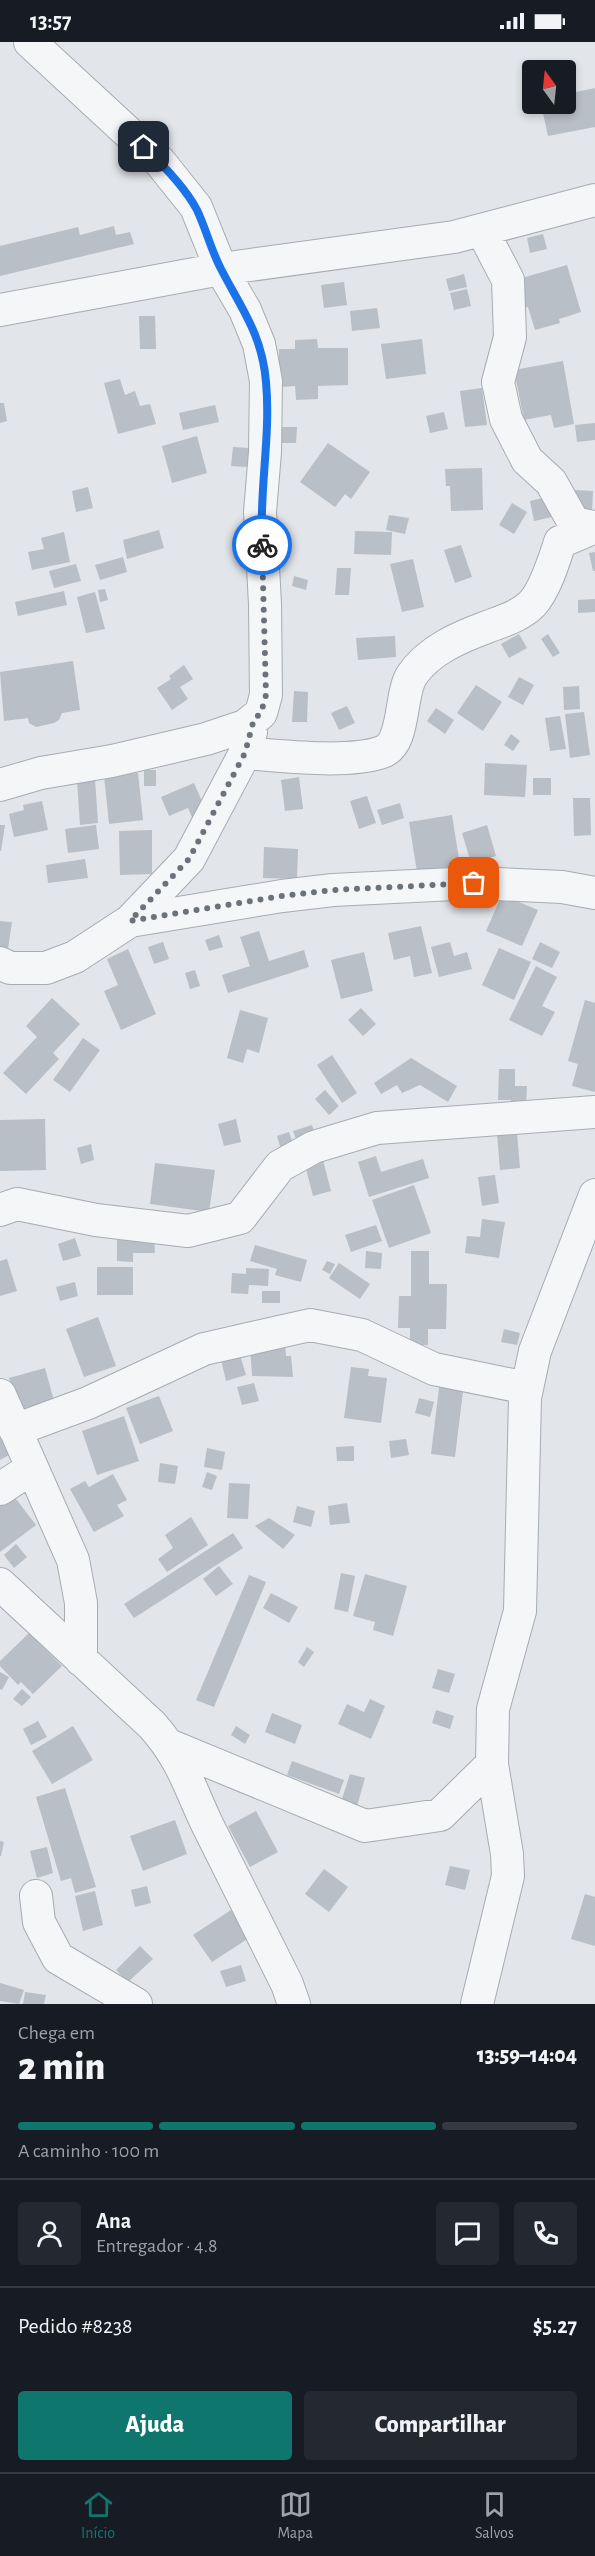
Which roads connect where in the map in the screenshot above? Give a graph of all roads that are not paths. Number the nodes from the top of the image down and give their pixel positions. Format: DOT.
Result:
graph roads {
  1 [pos="30,42"];
  2 [pos="595,200"];
  3 [pos="482,230"];
  4 [pos="221,269"];
  5 [pos="0,310"];
  6 [pos="594,527"];
  7 [pos="254,719"];
  8 [pos="245,753"];
  9 [pos="0,784"];
  10 [pos="595,893"];
  11 [pos="130,921"];
  12 [pos="0,963"];
  13 [pos="595,1112"];
  14 [pos="595,1195"];
  15 [pos="0,1210"];
  16 [pos="527,1388"];
  17 [pos="0,1395"];
  18 [pos="15,1430"];
  19 [pos="32,1468"];
  20 [pos="0,1489"];
  21 [pos="0,1584"];
  22 [pos="81,1660"];
  23 [pos="171,1746"];
  24 [pos="492,1764"];
  25 [pos="36,1896"];
  26 [pos="136,2004"];
  27 [pos="294,2004"];
  28 [pos="477,2004"];
  1 -- 4 [label="street"];
  2 -- 3 [label="street"];
  3 -- 4 [label="street"];
  3 -- 6 [label="street"];
  4 -- 5 [label="street"];
  4 -- 7 [label="street"];
  6 -- 8 [label="street"];
  7 -- 8 [label="street"];
  7 -- 9 [label="street"];
  8 -- 11 [label="street"];
  10 -- 11 [label="street"];
  11 -- 12 [label="street"];
  13 -- 15 [label="street"];
  14 -- 16 [label="street"];
  16 -- 18 [label="street"];
  16 -- 24 [label="street"];
  17 -- 18 [label="street"];
  18 -- 19 [label="street"];
  19 -- 20 [label="street"];
  19 -- 22 [label="street"];
  21 -- 22 [label="street"];
  22 -- 23 [label="street"];
  23 -- 24 [label="street"];
  23 -- 27 [label="street"];
  24 -- 28 [label="street"];
  25 -- 26 [label="street"];
}
